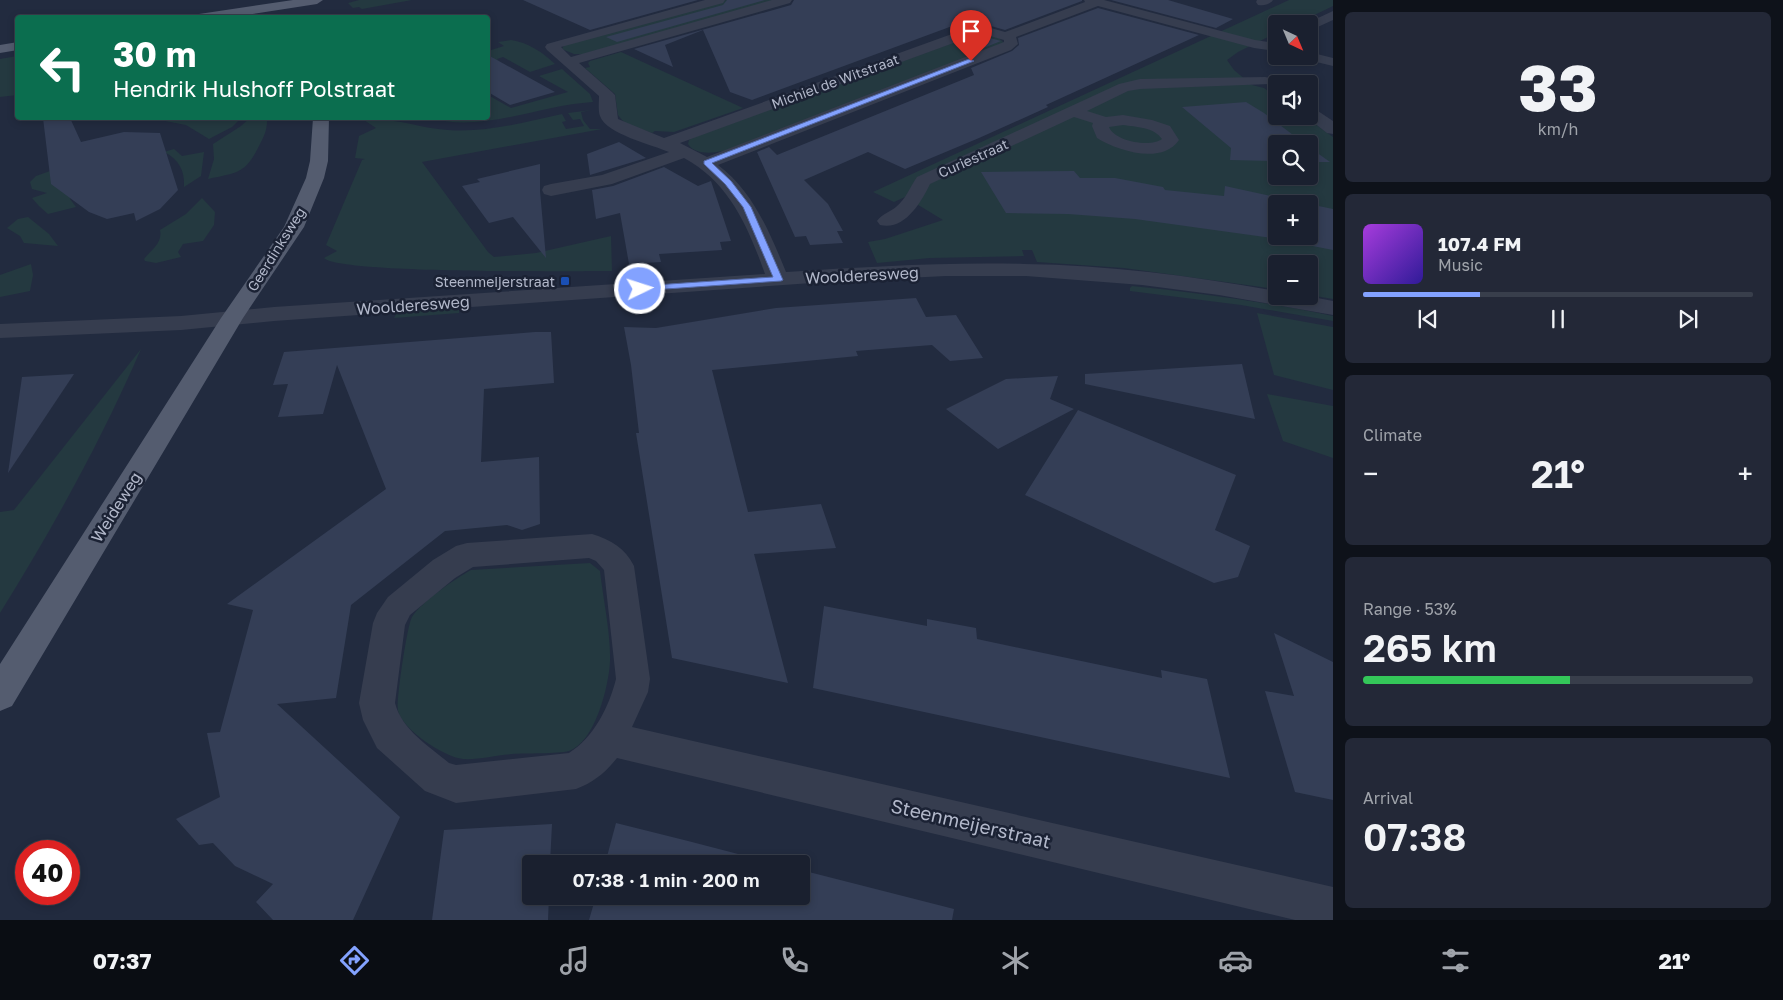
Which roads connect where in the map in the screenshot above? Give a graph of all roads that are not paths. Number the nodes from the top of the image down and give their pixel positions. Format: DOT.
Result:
graph roads {
  1 [pos="317,0"];
  2 [pos="719,0"];
  3 [pos="786,0"];
  4 [pos="1094,1"];
  5 [pos="281,3"];
  6 [pos="215,15"];
  7 [pos="289,15"];
  8 [pos="1333,15"];
  9 [pos="1318,22"];
  10 [pos="1006,42"];
  11 [pos="1268,45"];
  12 [pos="15,46"];
  13 [pos="0,48"];
  14 [pos="1268,50"];
  15 [pos="1318,58"];
  16 [pos="568,62"];
  17 [pos="1333,62"];
  18 [pos="1268,83"];
  19 [pos="1268,85"];
  20 [pos="1073,111"];
  21 [pos="1318,118"];
  22 [pos="321,120"];
  23 [pos="1105,122"];
  24 [pos="1333,129"];
  25 [pos="665,143"];
  26 [pos="685,152"];
  27 [pos="707,163"];
  28 [pos="551,190"];
  29 [pos="887,221"];
  30 [pos="778,280"];
  31 [pos="1333,308"];
  32 [pos="232,318"];
  33 [pos="0,331"];
  34 [pos="0,695"];
  35 [pos="610,739"];
  36 [pos="1333,908"];
  1 -- 5 [label="main road"];
  2 -- 16 [label="street"];
  3 -- 16 [label="street"];
  4 -- 10 [label="street, Michiel de Witstraat"];
  4 -- 11 [label="street"];
  5 -- 6 [label="main road"];
  5 -- 7 [label="main road"];
  8 -- 9 [label="street"];
  10 -- 25 [label="street, Michiel de Witstraat"];
  10 -- 27 [label="street, Michiel de Witstraat"];
  12 -- 13 [label="main road"];
  14 -- 18 [label="street, Curiestraat"];
  15 -- 17 [label="street"];
  16 -- 25 [label="street"];
  19 -- 20 [label="street, Curiestraat"];
  20 -- 23 [label="street"];
  20 -- 29 [label="street, Curiestraat"];
  21 -- 24 [label="street"];
  22 -- 32 [label="main road, Geerdinksweg"];
  25 -- 26 [label="street"];
  26 -- 27 [label="street"];
  26 -- 28 [label="street"];
  27 -- 30 [label="street"];
  30 -- 31 [label="street, Woolderesweg"];
  30 -- 32 [label="street, Woolderesweg"];
  32 -- 33 [label="street, Woolderesweg"];
  32 -- 34 [label="main road, Weideweg"];
  35 -- 35 [label="street"];
  35 -- 36 [label="street, Steenmeijerstraat"];
}
